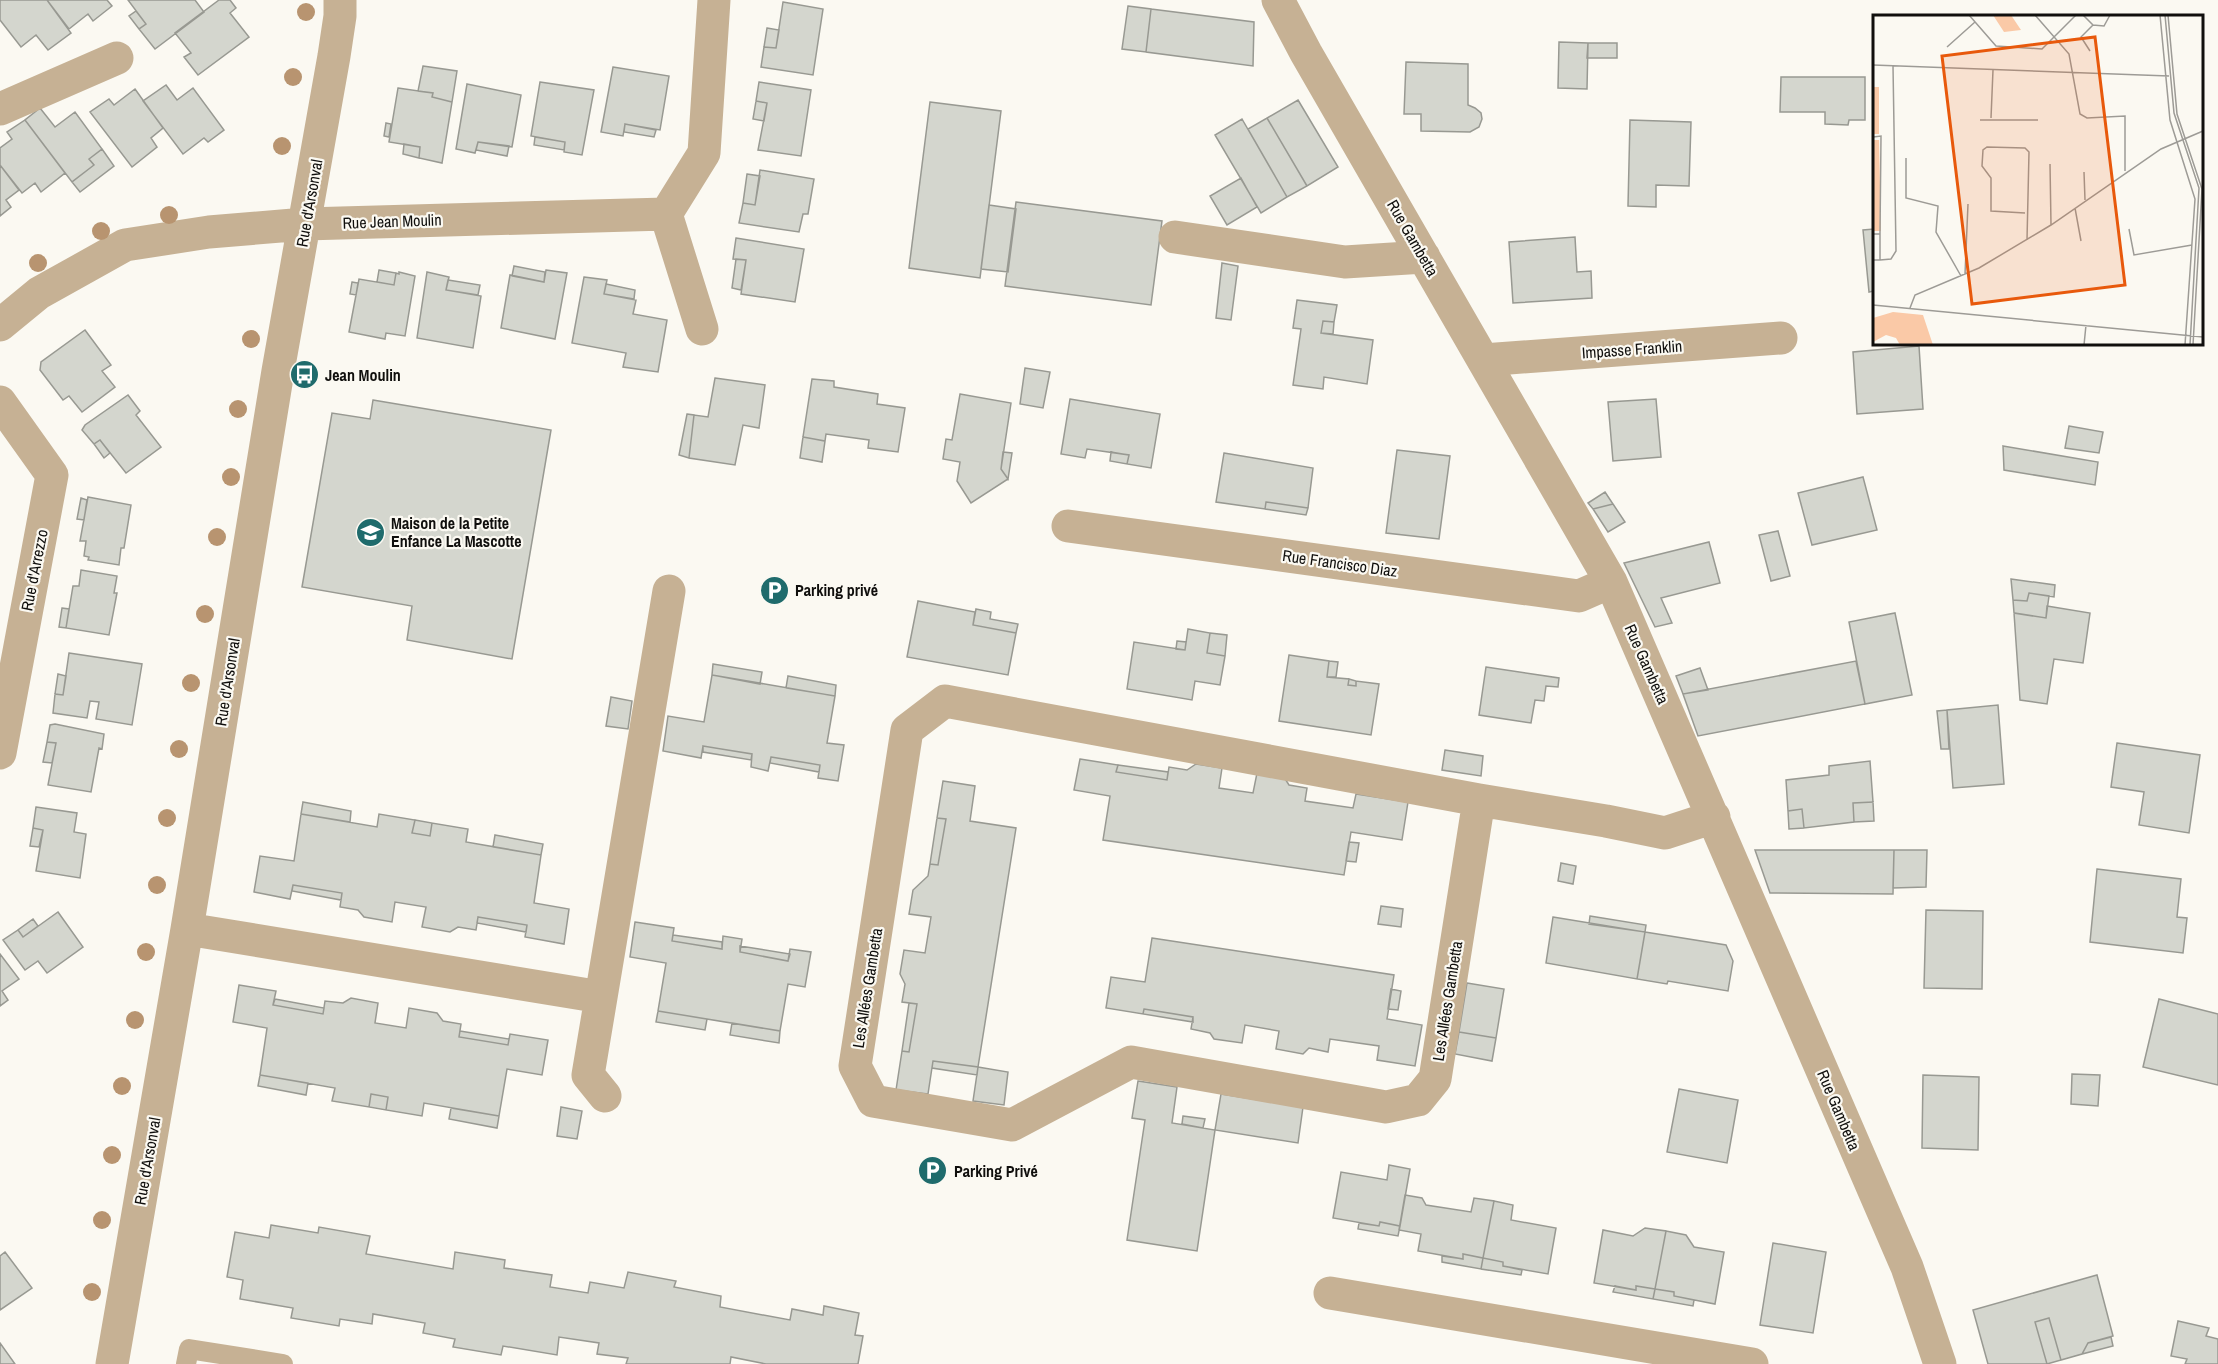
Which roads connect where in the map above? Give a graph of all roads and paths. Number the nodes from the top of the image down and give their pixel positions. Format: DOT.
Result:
graph roads {
  1 [pos="340,0"];
  2 [pos="714,0"];
  3 [pos="1278,0"];
  4 [pos="117,58"];
  5 [pos="0,109"];
  6 [pos="666,214"];
  7 [pos="305,224"];
  8 [pos="1174,237"];
  9 [pos="1424,257"];
  10 [pos="0,325"];
  11 [pos="702,329"];
  12 [pos="1781,338"];
  13 [pos="1484,360"];
  14 [pos="0,402"];
  15 [pos="1068,526"];
  16 [pos="1611,582"];
  17 [pos="669,591"];
  18 [pos="0,753"];
  19 [pos="1479,800"];
  20 [pos="1714,817"];
  21 [pos="187,928"];
  22 [pos="601,997"];
  23 [pos="605,1096"];
  24 [pos="1330,1293"];
  25 [pos="112,1364"];
  26 [pos="186,1364"];
  27 [pos="284,1364"];
  28 [pos="1752,1364"];
  29 [pos="1940,1364"];
  1 -- 7 [label="street, Rue d'Arsonval"];
  2 -- 6 [label="street"];
  3 -- 9 [label="street, Rue Gambetta"];
  4 -- 5 [label="street"];
  6 -- 7 [label="street, Rue Jean Moulin"];
  6 -- 11 [label="street"];
  7 -- 10 [label="street, Rue Jean Moulin"];
  7 -- 21 [label="street, Rue d'Arsonval"];
  8 -- 9 [label="street"];
  9 -- 13 [label="street, Rue Gambetta"];
  12 -- 13 [label="street, Impasse Franklin"];
  13 -- 16 [label="street, Rue Gambetta"];
  14 -- 18 [label="street, Rue d'Arrezzo"];
  15 -- 16 [label="street, Rue Francisco Diaz"];
  16 -- 20 [label="street, Rue Gambetta"];
  17 -- 22 [label="street"];
  19 -- 19 [label="street, Les Allées Gambetta"];
  19 -- 20 [label="street, Les Allées Gambetta"];
  20 -- 29 [label="street, Rue Gambetta"];
  21 -- 22 [label="street"];
  21 -- 25 [label="street, Rue d'Arsonval"];
  22 -- 23 [label="street"];
  24 -- 28 [label="street"];
  26 -- 27 [label="lane"];
}
